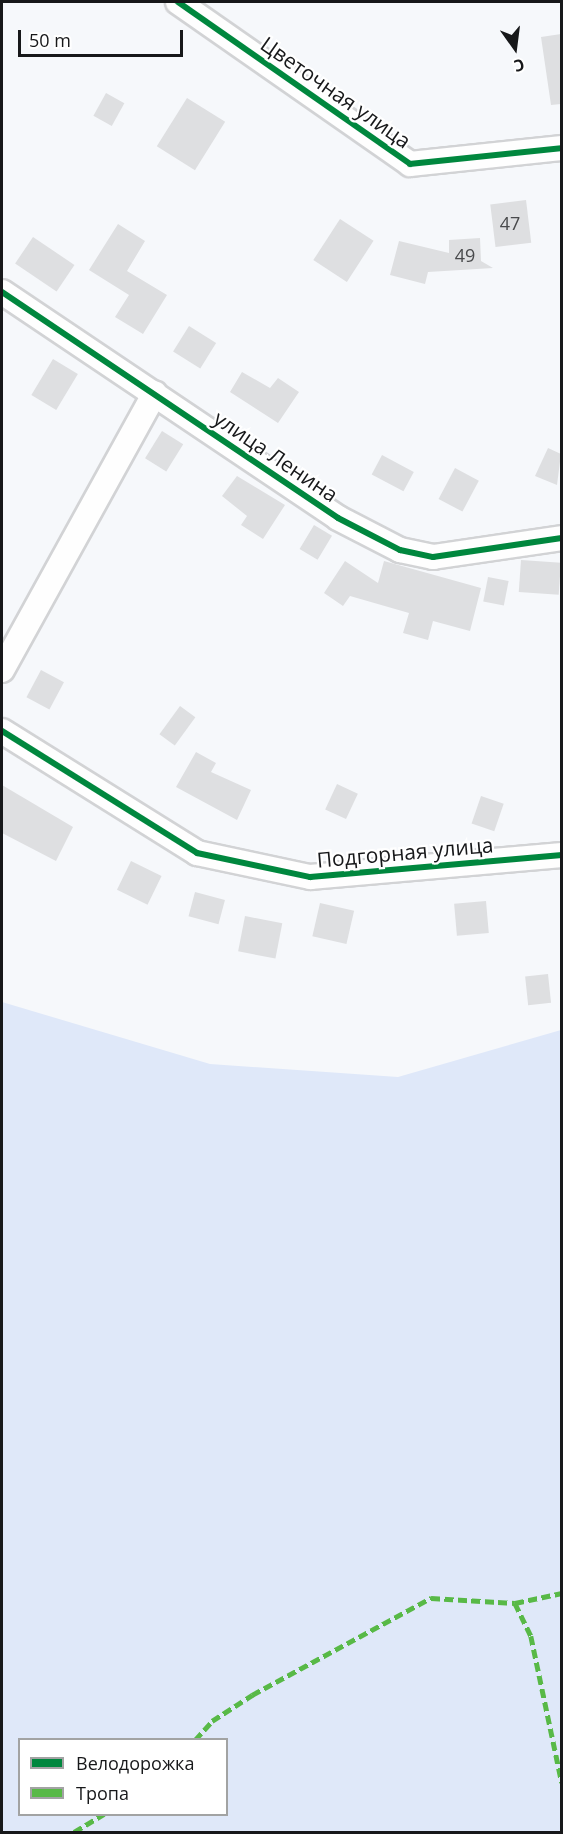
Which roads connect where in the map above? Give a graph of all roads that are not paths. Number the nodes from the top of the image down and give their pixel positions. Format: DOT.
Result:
graph roads {
  1 [pos="178,2"];
  2 [pos="561,148"];
  3 [pos="2,292"];
  4 [pos="155,393"];
  5 [pos="561,538"];
  6 [pos="2,670"];
  7 [pos="2,731"];
  8 [pos="561,855"];
  1 -- 2 [label="street, Цветочная улица"];
  3 -- 4 [label="street, улица Ленина"];
  4 -- 5 [label="street, улица Ленина"];
  4 -- 6 [label="street"];
  7 -- 8 [label="street, Подгорная улица"];
}
